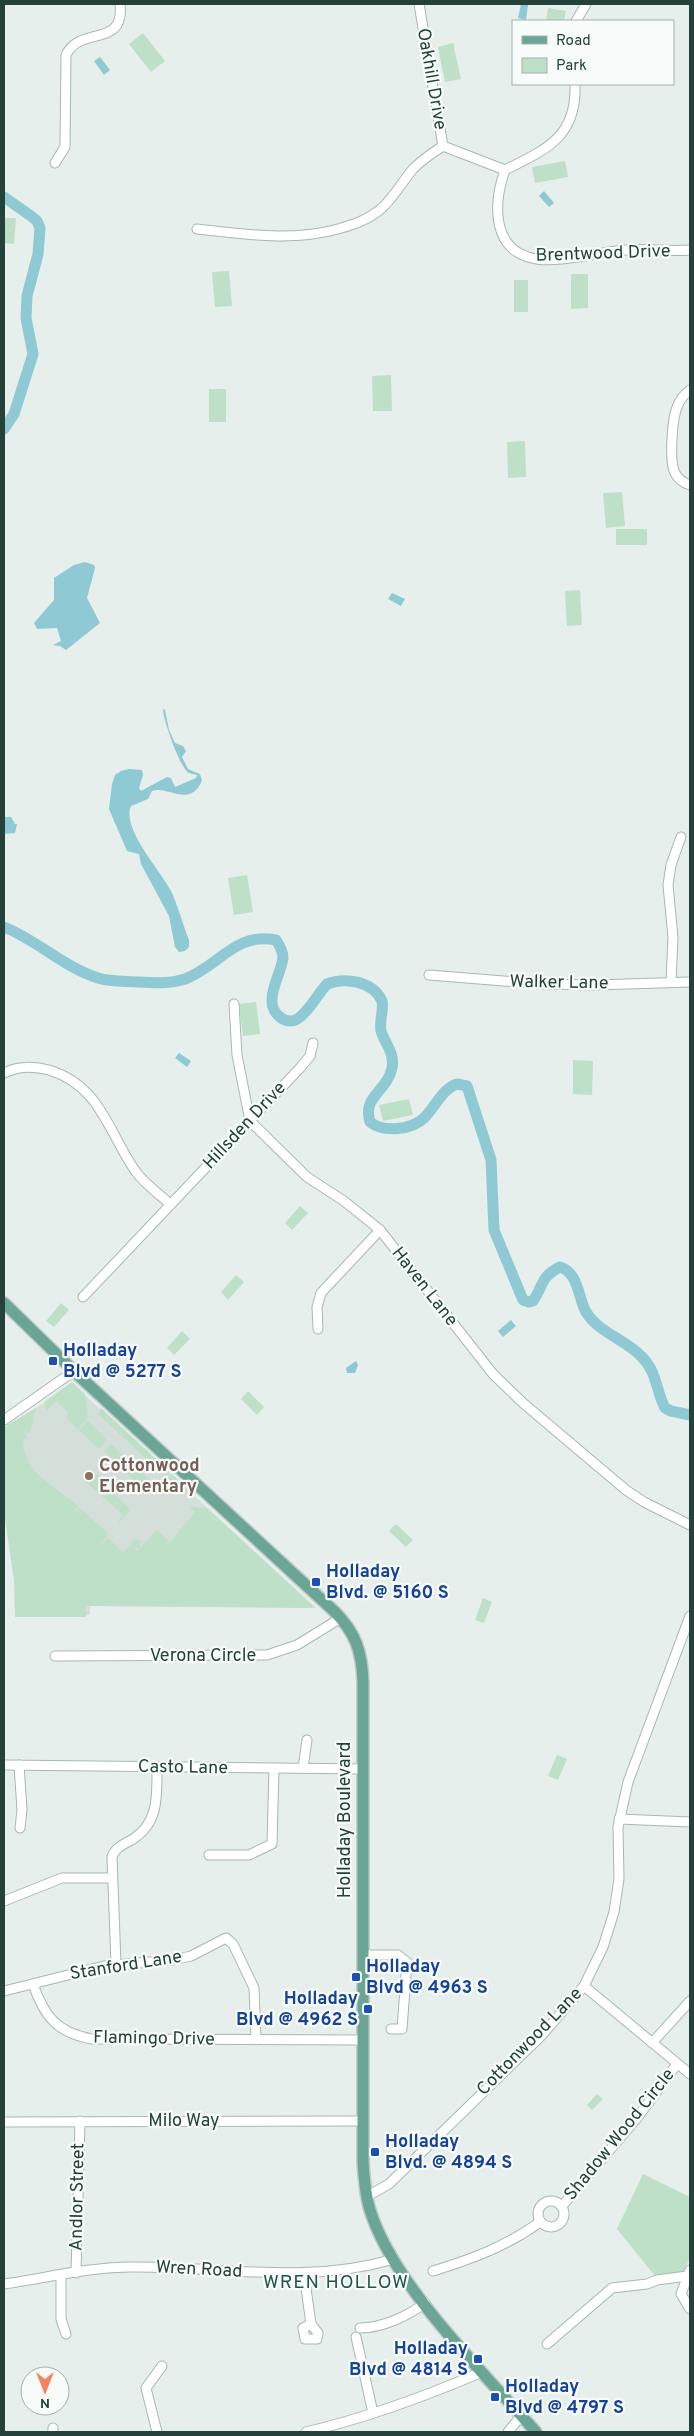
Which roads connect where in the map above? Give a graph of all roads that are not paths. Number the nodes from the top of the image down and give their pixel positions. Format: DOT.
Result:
graph roads {
  1 [pos="120,4"];
  2 [pos="419,4"];
  3 [pos="586,4"];
  4 [pos="577,20"];
  5 [pos="575,85"];
  6 [pos="443,146"];
  7 [pos="55,163"];
  8 [pos="505,170"];
  9 [pos="197,229"];
  10 [pos="690,250"];
  11 [pos="690,390"];
  12 [pos="690,485"];
  13 [pos="681,837"];
  14 [pos="429,975"];
  15 [pos="672,982"];
  16 [pos="690,982"];
  17 [pos="234,1004"];
  18 [pos="314,1043"];
  19 [pos="4,1073"];
  20 [pos="250,1121"];
  21 [pos="170,1204"];
  22 [pos="380,1230"];
  23 [pos="83,1297"];
  24 [pos="4,1303"];
  25 [pos="318,1329"];
  26 [pos="74,1371"];
  27 [pos="4,1420"];
  28 [pos="690,1525"];
  29 [pos="690,1616"];
  30 [pos="341,1618"];
  31 [pos="55,1656"];
  32 [pos="307,1740"];
  33 [pos="4,1765"];
  34 [pos="20,1765"];
  35 [pos="157,1767"];
  36 [pos="303,1768"];
  37 [pos="274,1769"];
  38 [pos="363,1769"];
  39 [pos="619,1818"];
  40 [pos="690,1822"];
  41 [pos="20,1828"];
  42 [pos="209,1855"];
  43 [pos="112,1878"];
  44 [pos="4,1901"];
  45 [pos="363,1955"];
  46 [pos="116,1964"];
  47 [pos="33,1984"];
  48 [pos="584,1986"];
  49 [pos="4,1991"];
  50 [pos="690,2001"];
  51 [pos="391,2029"];
  52 [pos="256,2040"];
  53 [pos="363,2040"];
  54 [pos="652,2043"];
  55 [pos="678,2064"];
  56 [pos="690,2074"];
  57 [pos="80,2121"];
  58 [pos="364,2121"];
  59 [pos="4,2122"];
  60 [pos="366,2197"];
  61 [pos="562,2206"];
  62 [pos="540,2222"];
  63 [pos="394,2260"];
  64 [pos="433,2271"];
  65 [pos="76,2273"];
  66 [pos="689,2273"];
  67 [pos="304,2274"];
  68 [pos="61,2275"];
  69 [pos="4,2284"];
  70 [pos="425,2303"];
  71 [pos="690,2308"];
  72 [pos="311,2324"];
  73 [pos="360,2328"];
  74 [pos="66,2334"];
  75 [pos="356,2337"];
  76 [pos="547,2344"];
  77 [pos="162,2366"];
  78 [pos="482,2372"];
  79 [pos="373,2413"];
  80 [pos="521,2416"];
  81 [pos="156,2432"];
  82 [pos="310,2432"];
  83 [pos="508,2432"];
  84 [pos="536,2432"];
  1 -- 7 [label="street"];
  2 -- 6 [label="street, Oakhill Drive"];
  3 -- 4 [label="street"];
  5 -- 8 [label="street"];
  6 -- 8 [label="street, Oakhill Drive"];
  6 -- 9 [label="street"];
  8 -- 10 [label="street, Brentwood Drive"];
  11 -- 12 [label="street"];
  13 -- 15 [label="street"];
  14 -- 15 [label="street, Walker Lane"];
  15 -- 16 [label="street, Walker Lane"];
  17 -- 20 [label="street"];
  18 -- 20 [label="street, Hillsden Drive"];
  19 -- 21 [label="street"];
  20 -- 21 [label="street, Hillsden Drive"];
  20 -- 22 [label="street, Haven Lane"];
  21 -- 23 [label="street, Hillsden Drive"];
  22 -- 25 [label="street"];
  22 -- 28 [label="street, Haven Lane"];
  24 -- 26 [label="main road, Holladay Boulevard"];
  26 -- 27 [label="street"];
  26 -- 30 [label="main road, Holladay Boulevard"];
  29 -- 39 [label="street, Cottonwood Lane"];
  30 -- 31 [label="street, Verona Circle"];
  30 -- 38 [label="main road, Holladay Boulevard"];
  32 -- 36 [label="street"];
  33 -- 34 [label="street, Casto Lane"];
  34 -- 35 [label="street, Casto Lane"];
  34 -- 41 [label="street"];
  35 -- 37 [label="street, Casto Lane"];
  35 -- 43 [label="street"];
  36 -- 37 [label="street, Casto Lane"];
  36 -- 38 [label="street, Casto Lane"];
  37 -- 42 [label="street"];
  38 -- 45 [label="main road, Holladay Boulevard"];
  39 -- 40 [label="street"];
  39 -- 48 [label="street, Cottonwood Lane"];
  43 -- 44 [label="street"];
  43 -- 46 [label="street"];
  45 -- 51 [label="street"];
  45 -- 53 [label="main road, Holladay Boulevard"];
  46 -- 47 [label="street, Stanford Lane"];
  46 -- 52 [label="street, Stanford Lane"];
  47 -- 49 [label="street, Stanford Lane"];
  47 -- 52 [label="street, Flamingo Drive"];
  48 -- 54 [label="street"];
  48 -- 60 [label="street, Cottonwood Lane"];
  50 -- 54 [label="street"];
  52 -- 53 [label="street, Flamingo Drive"];
  53 -- 58 [label="main road, Holladay Boulevard"];
  54 -- 55 [label="street"];
  55 -- 56 [label="street"];
  55 -- 61 [label="street, Shadow Wood Circle"];
  57 -- 58 [label="street, Milo Way"];
  57 -- 59 [label="street, Milo Way"];
  57 -- 65 [label="street, Andlor Street"];
  58 -- 60 [label="main road, Holladay Boulevard"];
  60 -- 63 [label="main road, Holladay Boulevard"];
  61 -- 62 [label="street, Shadow Wood Circle"];
  61 -- 62 [label="street, Shadow Wood Circle"];
  62 -- 64 [label="street"];
  63 -- 67 [label="street, Wren Road"];
  63 -- 70 [label="main road, Holladay Boulevard"];
  65 -- 67 [label="street, Wren Road"];
  65 -- 68 [label="street, Wren Road"];
  66 -- 71 [label="street"];
  66 -- 76 [label="street"];
  67 -- 72 [label="street"];
  68 -- 69 [label="street, Wren Road"];
  68 -- 74 [label="street"];
  70 -- 73 [label="street"];
  70 -- 78 [label="main road, Holladay Boulevard"];
  75 -- 79 [label="street"];
  77 -- 81 [label="street"];
  78 -- 79 [label="street"];
  78 -- 80 [label="main road, Holladay Boulevard"];
  79 -- 82 [label="street"];
  80 -- 83 [label="street"];
  80 -- 84 [label="main road, Holladay Boulevard"];
}
